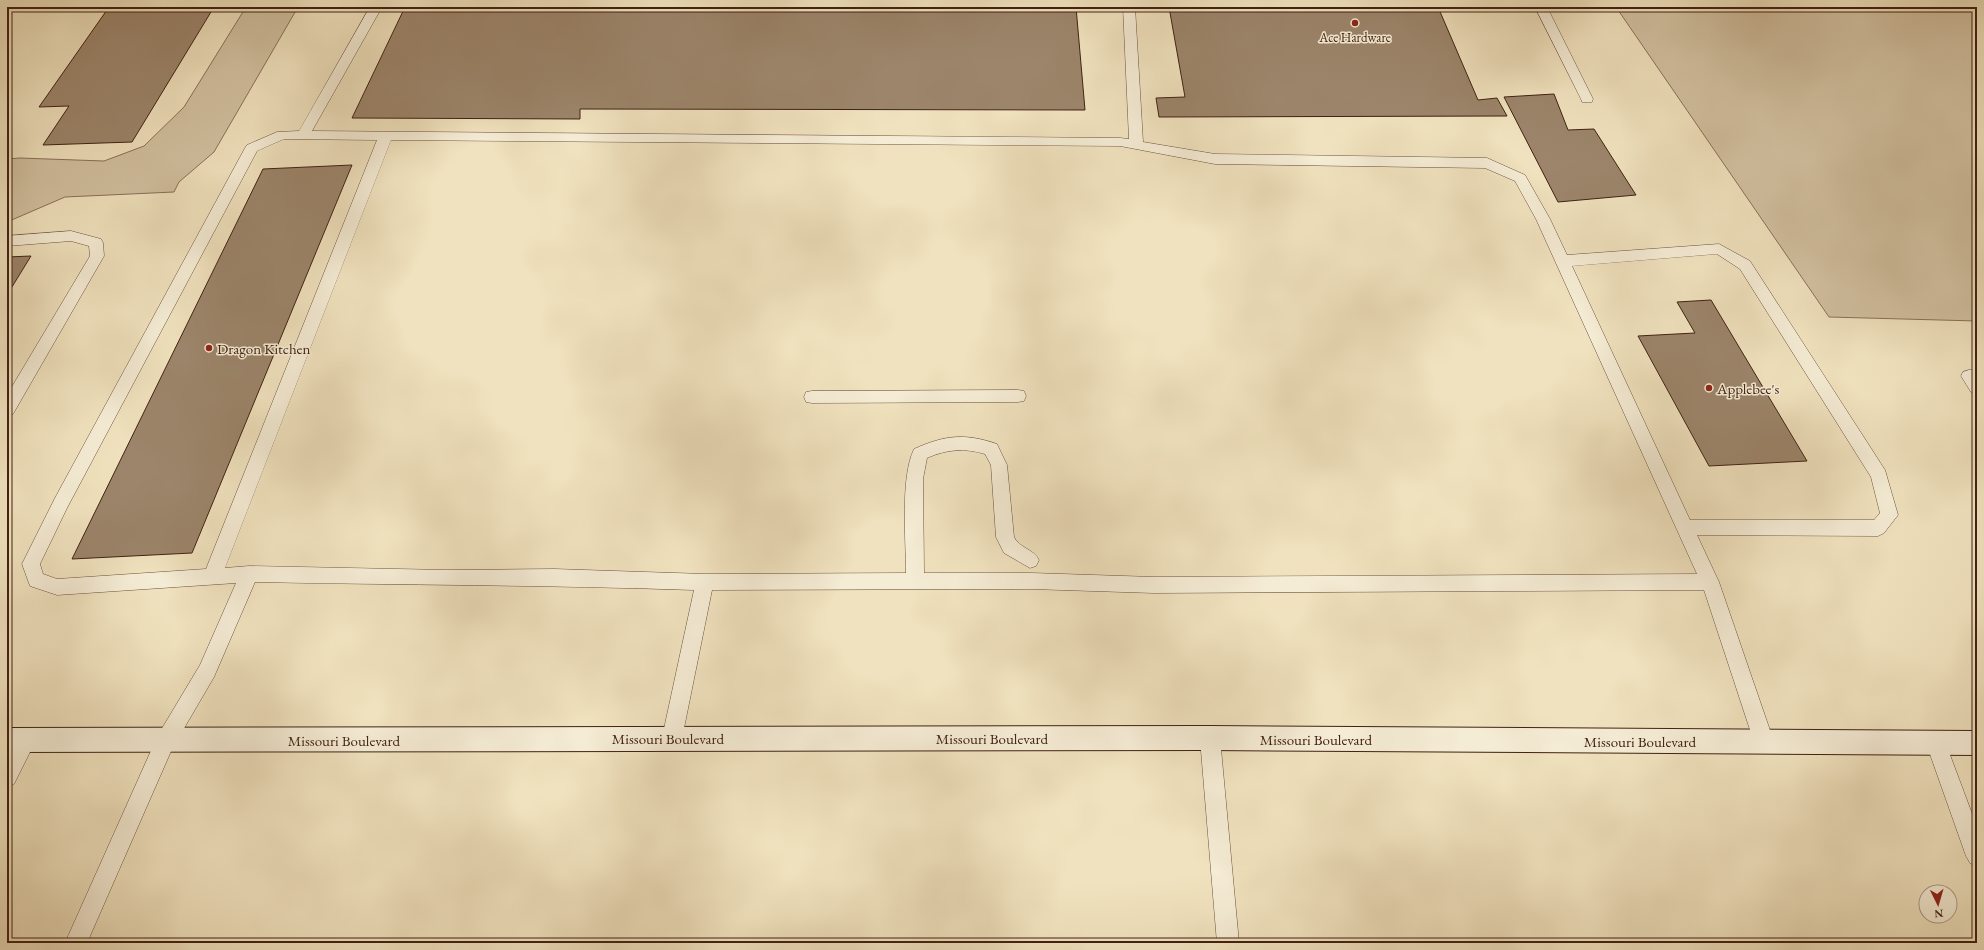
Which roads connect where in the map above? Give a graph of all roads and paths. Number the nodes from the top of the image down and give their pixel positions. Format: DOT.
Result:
graph roads {
  1 [pos="376,7"];
  2 [pos="1129,7"];
  3 [pos="1541,7"];
  4 [pos="1588,99"];
  5 [pos="303,135"];
  6 [pos="386,135"];
  7 [pos="1136,145"];
  8 [pos="7,241"];
  9 [pos="1562,261"];
  10 [pos="1977,376"];
  11 [pos="1977,388"];
  12 [pos="1018,396"];
  13 [pos="812,397"];
  14 [pos="7,409"];
  15 [pos="1684,527"];
  16 [pos="1030,560"];
  17 [pos="249,574"];
  18 [pos="212,577"];
  19 [pos="915,581"];
  20 [pos="705,582"];
  21 [pos="1710,582"];
  22 [pos="672,738"];
  23 [pos="1210,738"];
  24 [pos="16,740"];
  25 [pos="165,742"];
  26 [pos="1764,742"];
  27 [pos="1936,743"];
  28 [pos="1977,743"];
  29 [pos="7,777"];
  30 [pos="1977,856"];
  31 [pos="76,943"];
  32 [pos="1228,943"];
  1 -- 5 [label="lane"];
  2 -- 7 [label="lane"];
  3 -- 4 [label="lane"];
  5 -- 6 [label="lane"];
  5 -- 18 [label="lane"];
  6 -- 7 [label="lane"];
  6 -- 18 [label="lane"];
  7 -- 9 [label="lane"];
  8 -- 14 [label="lane"];
  9 -- 15 [label="lane"];
  9 -- 15 [label="lane"];
  10 -- 11 [label="lane"];
  12 -- 13 [label="lane"];
  15 -- 21 [label="lane"];
  16 -- 19 [label="lane"];
  17 -- 18 [label="lane"];
  17 -- 20 [label="lane"];
  17 -- 25 [label="lane"];
  19 -- 20 [label="lane"];
  19 -- 21 [label="lane"];
  20 -- 22 [label="lane"];
  21 -- 26 [label="lane"];
  22 -- 23 [label="main road, Missouri Boulevard"];
  22 -- 25 [label="main road, Missouri Boulevard"];
  23 -- 26 [label="main road, Missouri Boulevard"];
  23 -- 32 [label="lane"];
  24 -- 25 [label="main road, Missouri Boulevard"];
  24 -- 29 [label="lane"];
  25 -- 31 [label="lane"];
  26 -- 27 [label="main road, Missouri Boulevard"];
  27 -- 28 [label="main road, Missouri Boulevard"];
  27 -- 30 [label="lane"];
}
